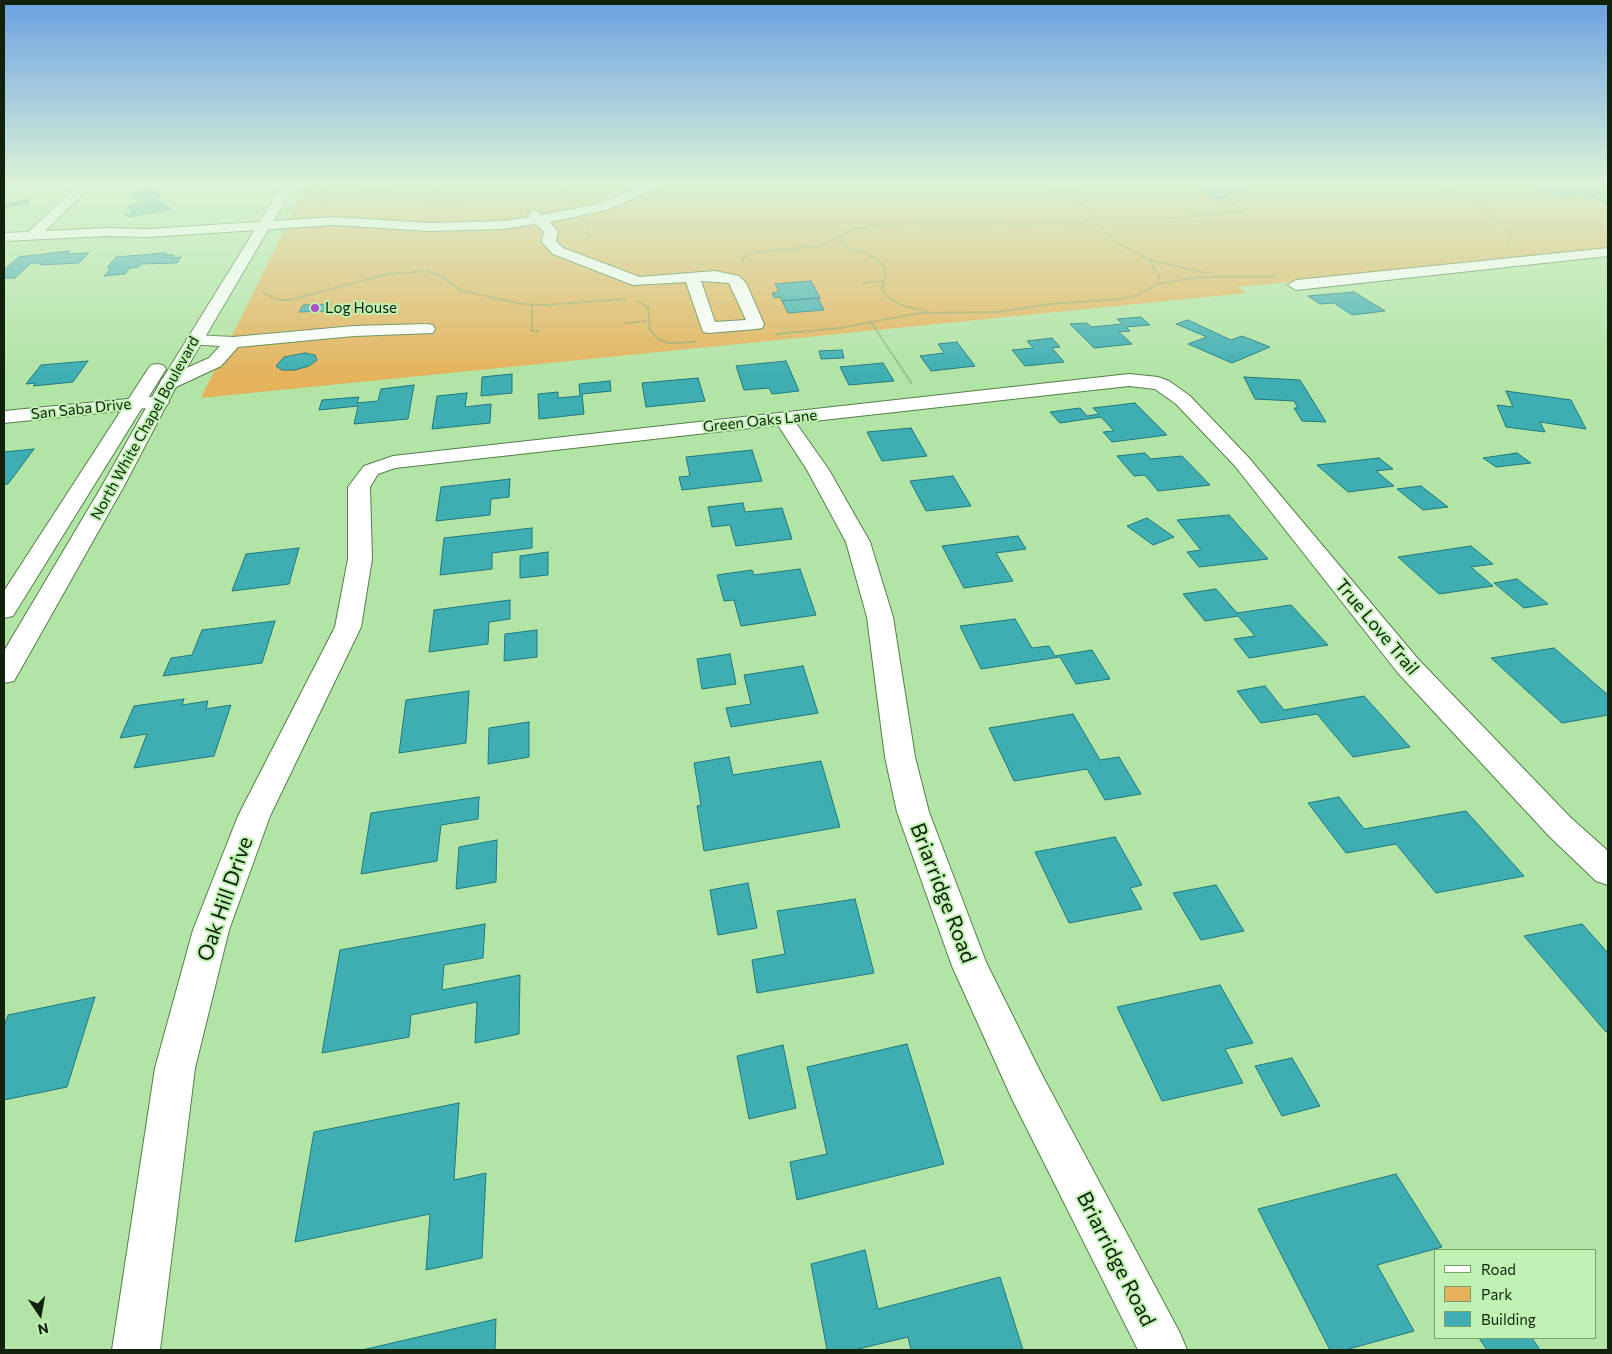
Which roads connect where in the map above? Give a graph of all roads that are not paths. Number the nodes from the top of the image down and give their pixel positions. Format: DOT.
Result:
graph roads {
  1 [pos="239,247"];
  2 [pos="243,247"];
  3 [pos="554,247"];
  4 [pos="1608,252"];
  5 [pos="692,277"];
  6 [pos="1296,285"];
  7 [pos="427,329"];
  8 [pos="195,340"];
  9 [pos="227,342"];
  10 [pos="1151,381"];
  11 [pos="169,383"];
  12 [pos="159,402"];
  13 [pos="136,404"];
  14 [pos="4,417"];
  15 [pos="784,418"];
  16 [pos="371,470"];
  17 [pos="4,610"];
  18 [pos="4,674"];
  19 [pos="1608,871"];
  20 [pos="136,1350"];
  21 [pos="1163,1350"];
  1 -- 13 [label="street, North White Chapel Boulevard"];
  2 -- 8 [label="street, North White Chapel Boulevard"];
  3 -- 5 [label="street"];
  4 -- 6 [label="street"];
  7 -- 9 [label="street"];
  8 -- 9 [label="street"];
  8 -- 11 [label="street, North White Chapel Boulevard"];
  9 -- 11 [label="street"];
  10 -- 15 [label="street, Green Oaks Lane"];
  10 -- 19 [label="street, True Love Trail"];
  11 -- 12 [label="street, North White Chapel Boulevard"];
  12 -- 13 [label="street, San Saba Drive"];
  12 -- 18 [label="street, North White Chapel Boulevard"];
  13 -- 14 [label="street, San Saba Drive"];
  13 -- 17 [label="street, North White Chapel Boulevard"];
  15 -- 16 [label="street, Green Oaks Lane"];
  15 -- 21 [label="street, Briarridge Road"];
  16 -- 20 [label="street, Oak Hill Drive"];
}
